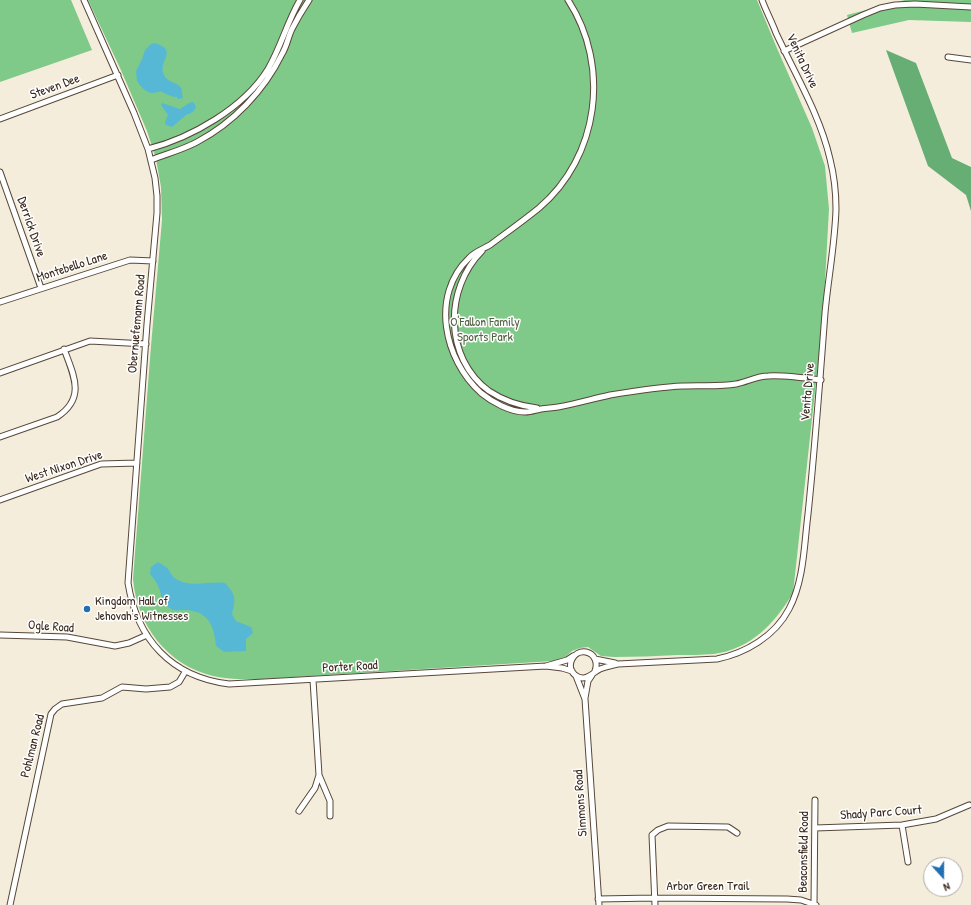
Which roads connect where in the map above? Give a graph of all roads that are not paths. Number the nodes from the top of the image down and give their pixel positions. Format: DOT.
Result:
graph roads {
  1 [pos="84,0"];
  2 [pos="300,0"];
  3 [pos="309,0"];
  4 [pos="568,0"];
  5 [pos="762,0"];
  6 [pos="971,7"];
  7 [pos="784,51"];
  8 [pos="948,57"];
  9 [pos="971,60"];
  10 [pos="118,75"];
  11 [pos="0,118"];
  12 [pos="148,149"];
  13 [pos="151,160"];
  14 [pos="0,172"];
  15 [pos="488,246"];
  16 [pos="153,261"];
  17 [pos="41,288"];
  18 [pos="0,302"];
  19 [pos="146,344"];
  20 [pos="64,350"];
  21 [pos="0,373"];
  22 [pos="821,380"];
  23 [pos="540,409"];
  24 [pos="0,437"];
  25 [pos="137,463"];
  26 [pos="0,500"];
  27 [pos="0,635"];
  28 [pos="146,635"];
  29 [pos="162,655"];
  30 [pos="574,656"];
  31 [pos="595,659"];
  32 [pos="618,664"];
  33 [pos="546,666"];
  34 [pos="186,672"];
  35 [pos="573,673"];
  36 [pos="594,673"];
  37 [pos="313,680"];
  38 [pos="585,699"];
  39 [pos="319,775"];
  40 [pos="815,800"];
  41 [pos="969,805"];
  42 [pos="299,811"];
  43 [pos="330,816"];
  44 [pos="902,825"];
  45 [pos="815,828"];
  46 [pos="737,832"];
  47 [pos="908,862"];
  48 [pos="598,898"];
  49 [pos="654,898"];
  50 [pos="10,905"];
  51 [pos="599,905"];
  52 [pos="655,905"];
  53 [pos="815,905"];
  1 -- 10 [label="street, Obernuefemann Road"];
  2 -- 12 [label="street"];
  3 -- 13 [label="street"];
  4 -- 15 [label="street"];
  5 -- 7 [label="street, Venita Drive"];
  6 -- 7 [label="street"];
  7 -- 22 [label="street, Venita Drive"];
  8 -- 9 [label="street"];
  10 -- 11 [label="street, Steven Dee"];
  10 -- 12 [label="street, Obernuefemann Road"];
  12 -- 13 [label="street, Obernuefemann Road"];
  13 -- 16 [label="street, Obernuefemann Road"];
  14 -- 17 [label="street, Derrick Drive"];
  15 -- 23 [label="street"];
  15 -- 23 [label="street"];
  16 -- 17 [label="street, Montebello Lane"];
  16 -- 19 [label="street, Obernuefemann Road"];
  17 -- 18 [label="street, Montebello Lane"];
  19 -- 20 [label="street"];
  19 -- 25 [label="street, Obernuefemann Road"];
  20 -- 21 [label="street"];
  20 -- 24 [label="street"];
  22 -- 23 [label="street"];
  22 -- 32 [label="street, Venita Drive"];
  25 -- 26 [label="street, West Nixon Drive"];
  25 -- 28 [label="street, Obernuefemann Road"];
  27 -- 28 [label="street, Ogle Road"];
  28 -- 29 [label="street, Obernuefemann Road"];
  29 -- 34 [label="street, Porter Road"];
  30 -- 31 [label="street"];
  30 -- 33 [label="street, Porter Road"];
  30 -- 35 [label="street"];
  31 -- 32 [label="street, Venita Drive"];
  31 -- 36 [label="street"];
  32 -- 36 [label="street, Venita Drive"];
  33 -- 35 [label="street, Porter Road"];
  33 -- 37 [label="street, Porter Road"];
  34 -- 37 [label="street, Porter Road"];
  34 -- 50 [label="street, Pohlman Road"];
  35 -- 36 [label="street"];
  35 -- 38 [label="street, Simmons Road"];
  36 -- 38 [label="street, Simmons Road"];
  37 -- 39 [label="street"];
  38 -- 48 [label="street, Simmons Road"];
  39 -- 42 [label="street"];
  39 -- 43 [label="street"];
  40 -- 45 [label="street, Beaconsfield Road"];
  41 -- 44 [label="street, Shady Parc Court"];
  44 -- 45 [label="street, Shady Parc Court"];
  44 -- 47 [label="street"];
  45 -- 53 [label="street, Beaconsfield Road"];
  46 -- 49 [label="street"];
  48 -- 49 [label="street, Arbor Green Trail"];
  48 -- 51 [label="street, Simmons Road"];
  49 -- 52 [label="street"];
  49 -- 53 [label="street, Arbor Green Trail"];
}
